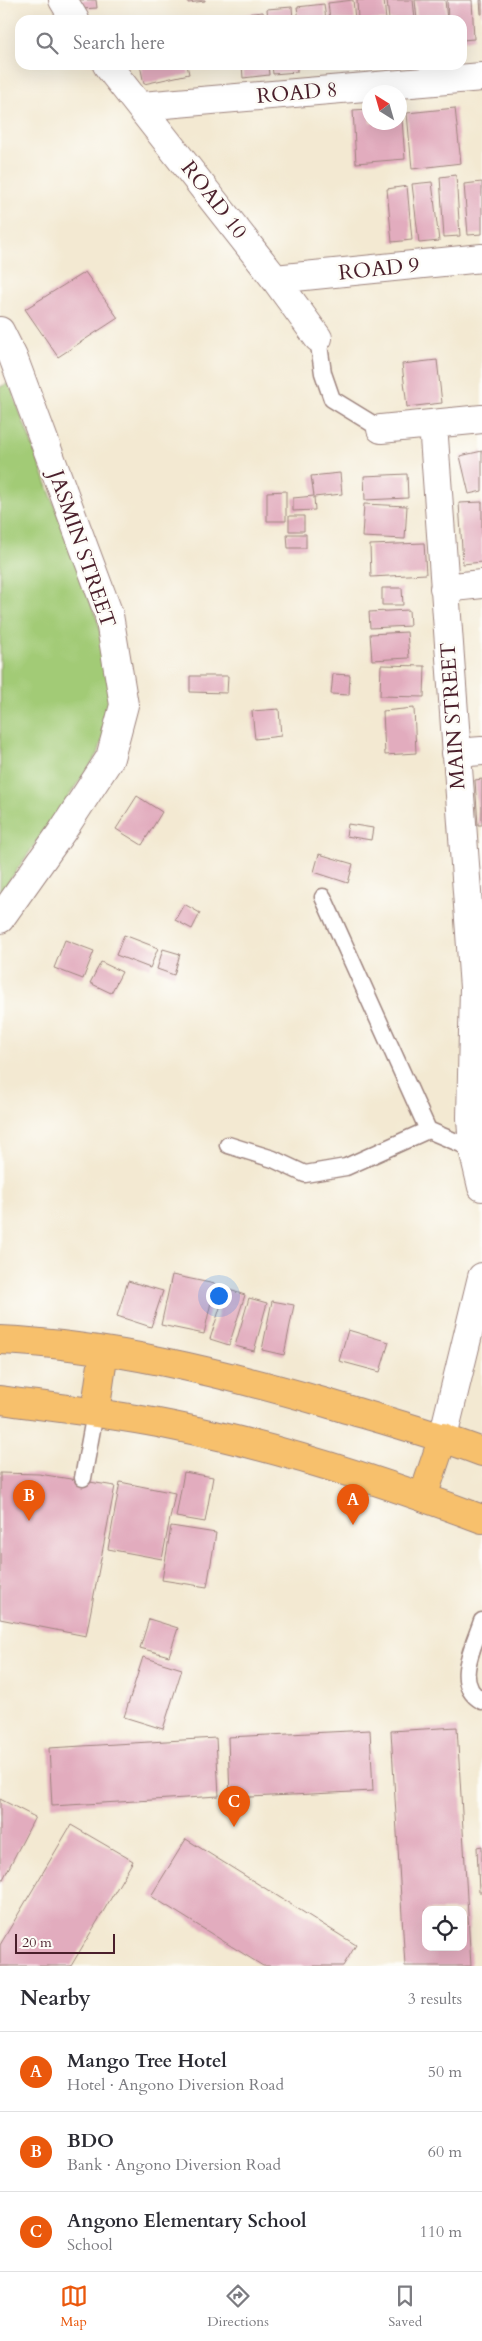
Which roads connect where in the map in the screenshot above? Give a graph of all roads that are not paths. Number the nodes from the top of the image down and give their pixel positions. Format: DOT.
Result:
graph roads {
  1 [pos="63,0"];
  2 [pos="72,15"];
  3 [pos="112,70"];
  4 [pos="482,76"];
  5 [pos="142,106"];
  6 [pos="482,258"];
  7 [pos="275,279"];
  8 [pos="0,332"];
  9 [pos="318,338"];
  10 [pos="482,420"];
  11 [pos="433,424"];
  12 [pos="381,429"];
  13 [pos="482,584"];
  14 [pos="444,588"];
  15 [pos="469,752"];
  16 [pos="323,897"];
  17 [pos="0,919"];
  18 [pos="478,988"];
  19 [pos="428,1130"];
  20 [pos="228,1145"];
  21 [pos="473,1149"];
  22 [pos="482,1187"];
  23 [pos="482,1277"];
  24 [pos="0,1340"];
  25 [pos="104,1351"];
  26 [pos="0,1400"];
  27 [pos="95,1413"];
  28 [pos="444,1437"];
  29 [pos="482,1452"];
  30 [pos="83,1478"];
  31 [pos="423,1497"];
  32 [pos="482,1519"];
  33 [pos="482,1621"];
  34 [pos="482,1701"];
  1 -- 2 [label="street"];
  3 -- 5 [label="street, ROAD 10"];
  4 -- 5 [label="street, ROAD 8"];
  5 -- 7 [label="street, ROAD 10"];
  6 -- 7 [label="street, ROAD 9"];
  7 -- 9 [label="street, ROAD 10"];
  8 -- 17 [label="street, JASMIN STREET"];
  9 -- 12 [label="lane"];
  10 -- 11 [label="street"];
  11 -- 12 [label="street"];
  11 -- 14 [label="street, MAIN STREET"];
  13 -- 14 [label="street"];
  14 -- 15 [label="street, MAIN STREET"];
  15 -- 18 [label="street, MAIN STREET"];
  16 -- 19 [label="lane"];
  18 -- 21 [label="street, MAIN STREET"];
  19 -- 20 [label="lane"];
  19 -- 21 [label="lane"];
  21 -- 22 [label="street, MAIN STREET"];
  23 -- 28 [label="street"];
  24 -- 25 [label="main road"];
  25 -- 27 [label="main road"];
  25 -- 28 [label="main road"];
  26 -- 27 [label="main road"];
  27 -- 30 [label="lane"];
  27 -- 31 [label="main road"];
  28 -- 29 [label="main road"];
  28 -- 31 [label="main road"];
  31 -- 32 [label="main road"];
  33 -- 34 [label="lane"];
}
